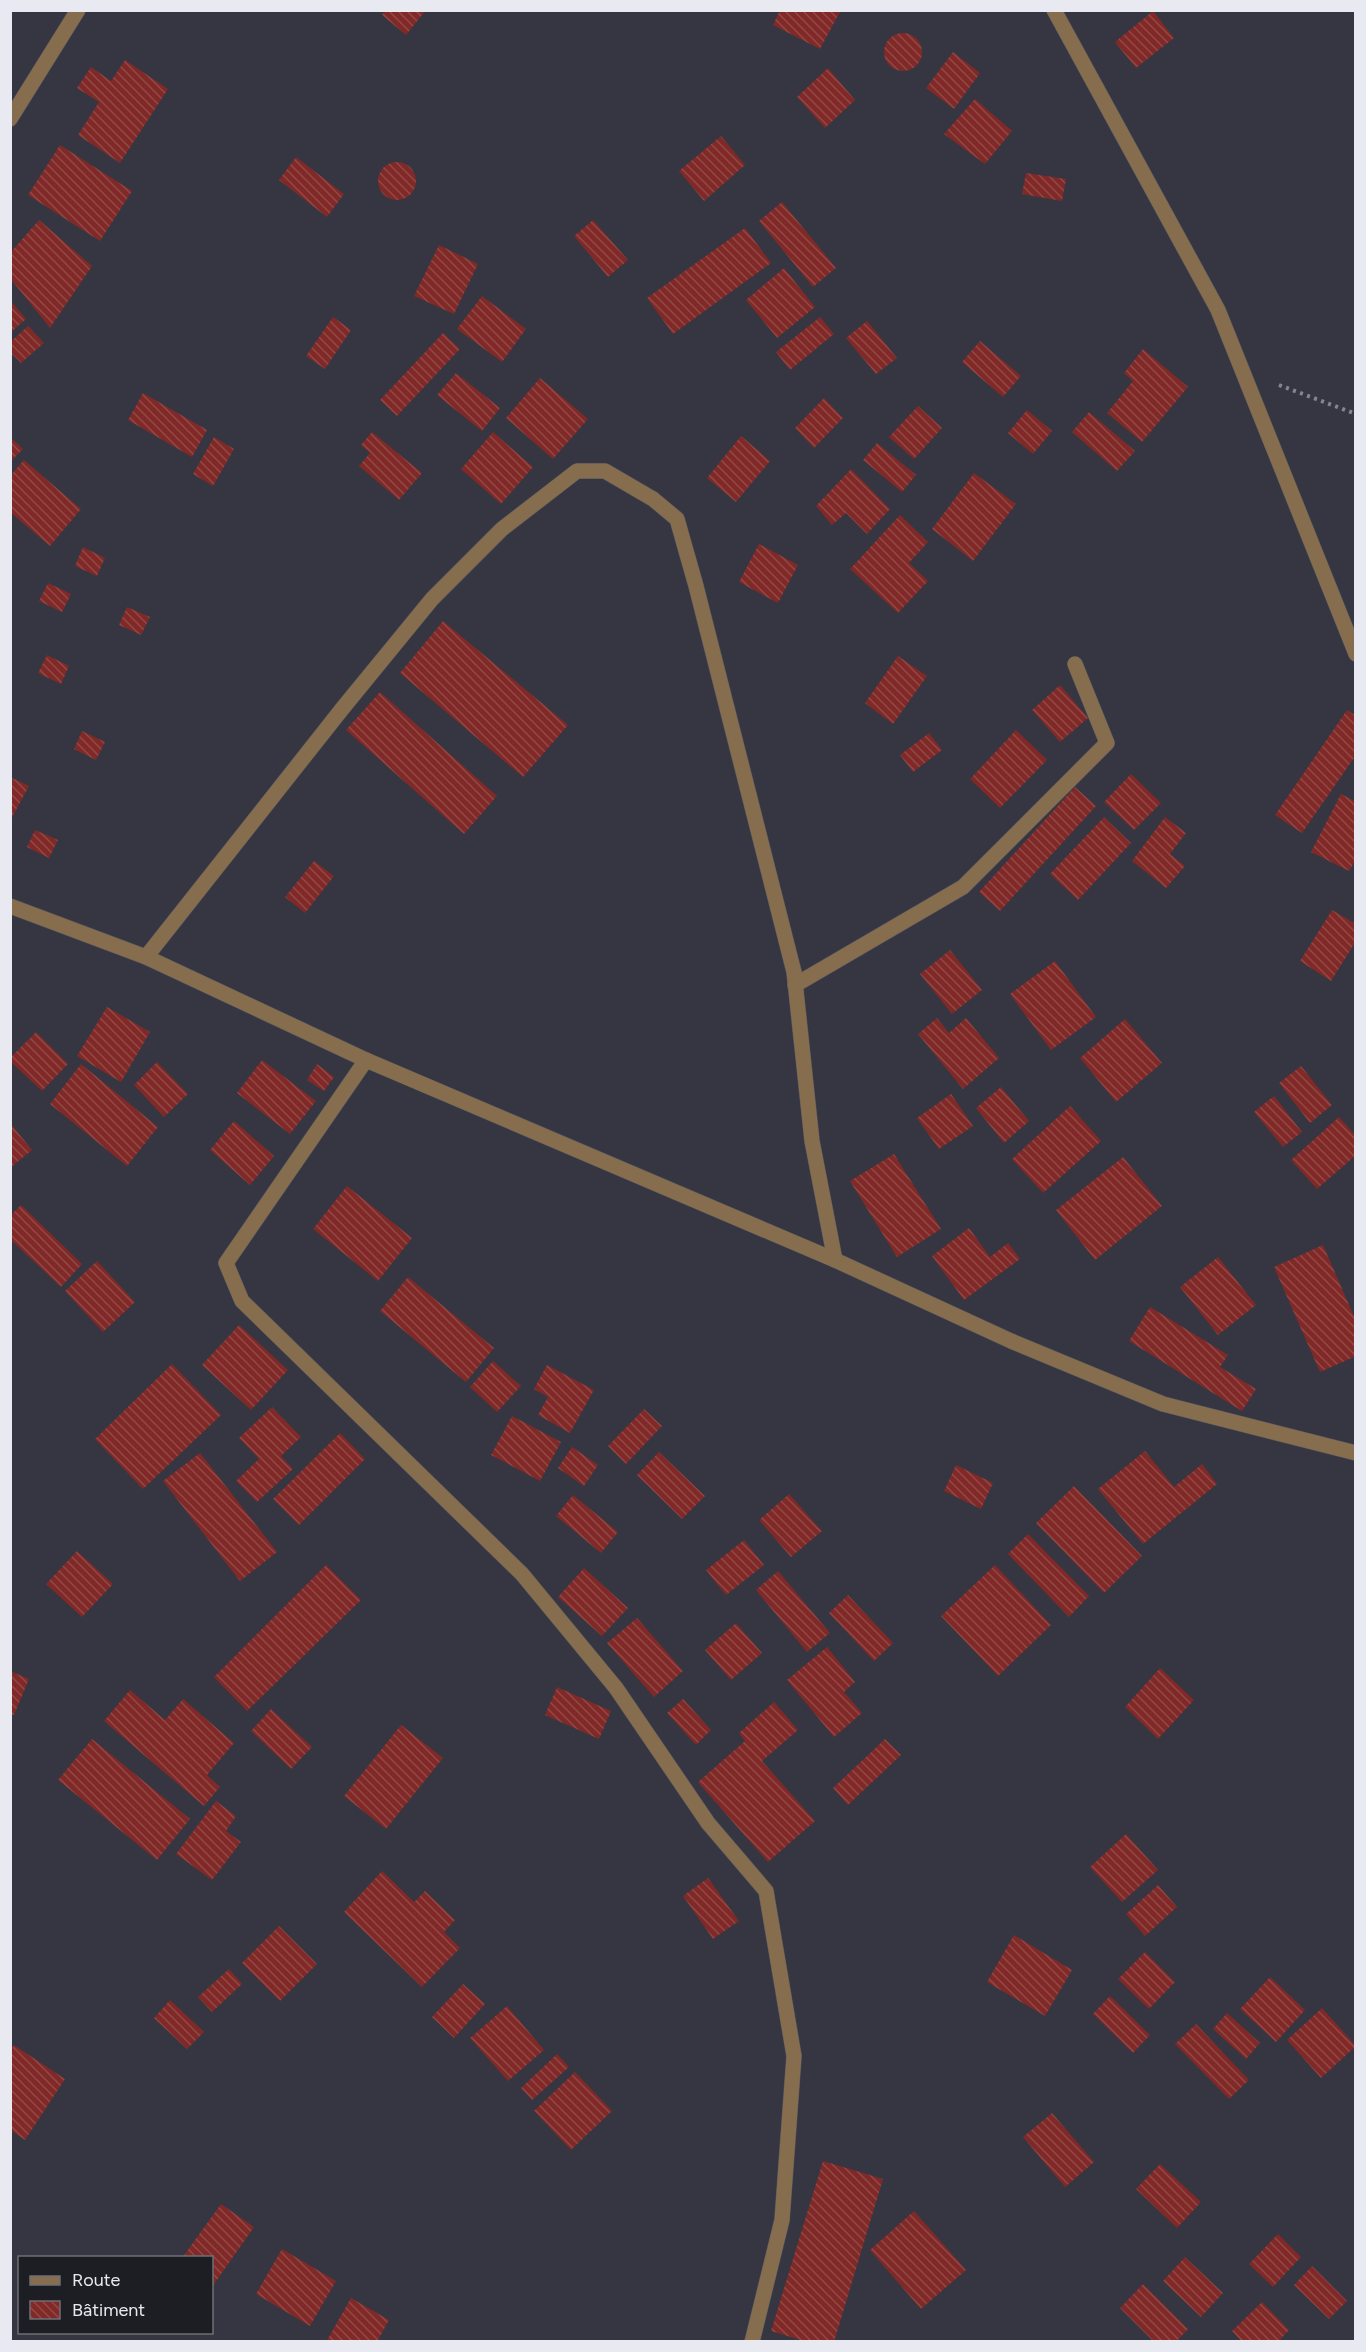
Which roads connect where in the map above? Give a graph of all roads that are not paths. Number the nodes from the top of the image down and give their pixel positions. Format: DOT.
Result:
graph roads {
  1 [pos="78,10"];
  2 [pos="1054,10"];
  3 [pos="10,119"];
  4 [pos="1356,654"];
  5 [pos="1075,664"];
  6 [pos="10,906"];
  7 [pos="146,957"];
  8 [pos="795,985"];
  9 [pos="366,1060"];
  10 [pos="835,1260"];
  11 [pos="1356,1453"];
  12 [pos="752,2342"];
  1 -- 3 [label="street"];
  2 -- 4 [label="street"];
  5 -- 8 [label="street"];
  6 -- 7 [label="street"];
  7 -- 8 [label="street"];
  7 -- 9 [label="street"];
  8 -- 10 [label="street"];
  9 -- 10 [label="street"];
  9 -- 12 [label="street"];
  10 -- 11 [label="street"];
}
